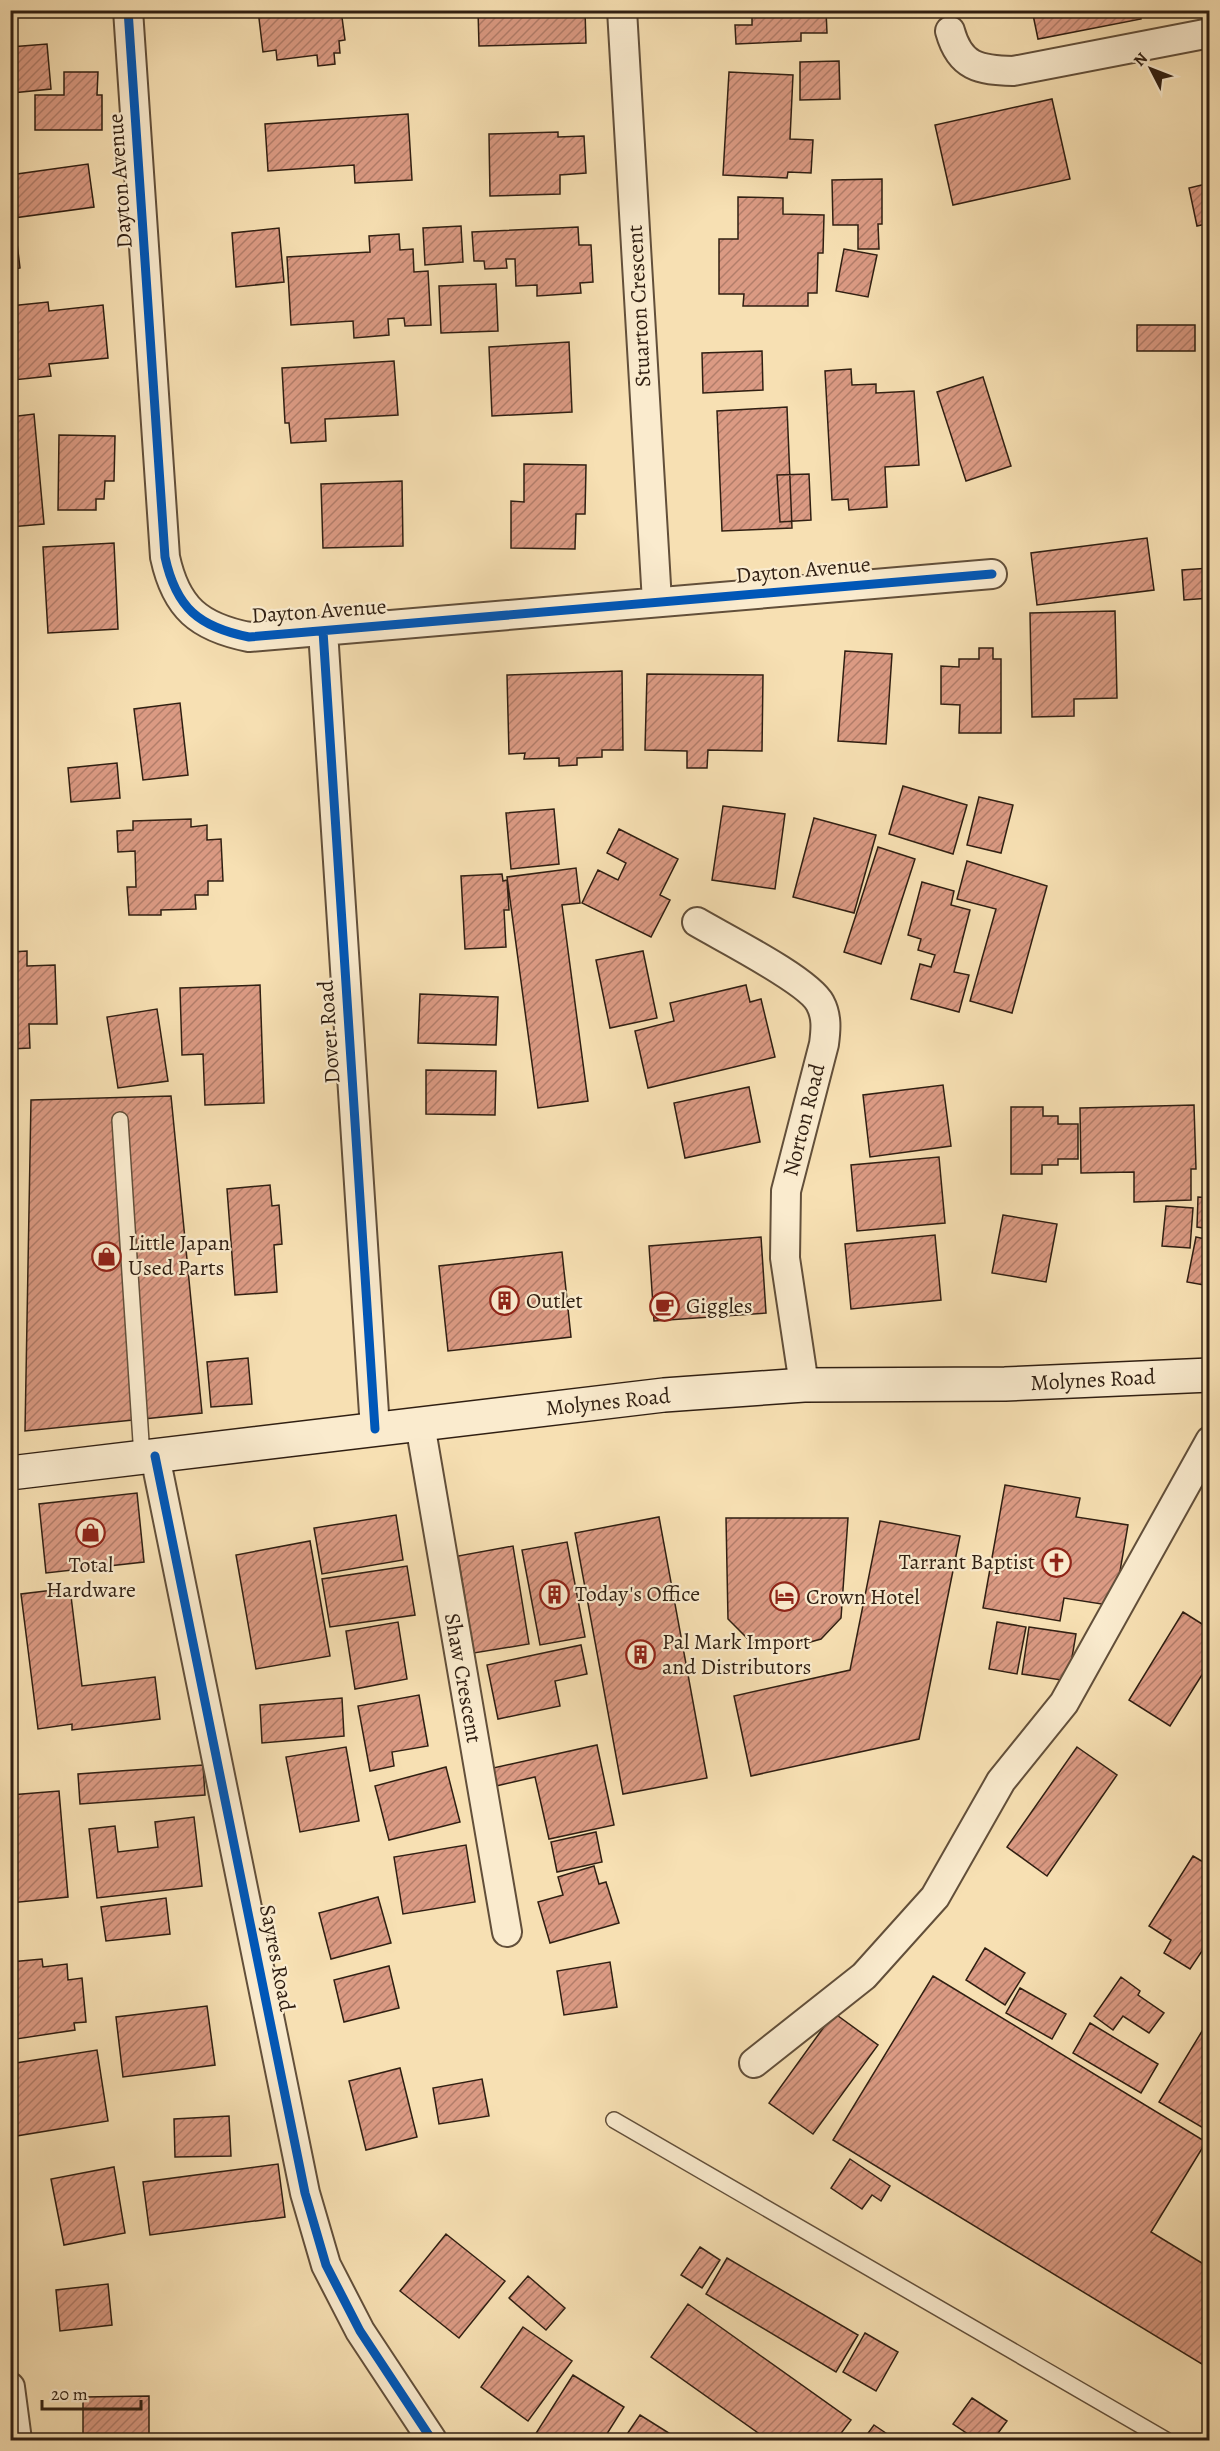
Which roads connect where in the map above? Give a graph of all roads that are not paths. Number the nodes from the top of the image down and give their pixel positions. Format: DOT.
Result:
graph roads {
  1 [pos="128,10"];
  2 [pos="622,10"];
  3 [pos="950,31"];
  4 [pos="1209,33"];
  5 [pos="992,574"];
  6 [pos="657,602"];
  7 [pos="323,631"];
  8 [pos="697,922"];
  9 [pos="120,1120"];
  10 [pos="1209,1375"];
  11 [pos="804,1385"];
  12 [pos="420,1424"];
  13 [pos="375,1429"];
  14 [pos="1209,1441"];
  15 [pos="149,1457"];
  16 [pos="10,1473"];
  17 [pos="507,1932"];
  18 [pos="754,2063"];
  19 [pos="614,2120"];
  20 [pos="10,2387"];
  21 [pos="17,2440"];
  22 [pos="432,2440"];
  23 [pos="1166,2440"];
  1 -- 7 [label="street, Dayton Avenue"];
  2 -- 6 [label="street, Stuarton Crescent"];
  3 -- 4 [label="street"];
  5 -- 6 [label="street, Dayton Avenue"];
  6 -- 7 [label="street, Dayton Avenue"];
  7 -- 13 [label="street, Dover Road"];
  8 -- 11 [label="street, Norton Road"];
  9 -- 15 [label="lane"];
  10 -- 11 [label="main road, Molynes Road"];
  11 -- 12 [label="main road, Molynes Road"];
  12 -- 13 [label="main road, Molynes Road"];
  12 -- 17 [label="street, Shaw Crescent"];
  13 -- 15 [label="main road, Molynes Road"];
  14 -- 18 [label="street"];
  15 -- 16 [label="main road, Molynes Road"];
  15 -- 22 [label="street, Sayres Road"];
  19 -- 23 [label="lane"];
  20 -- 21 [label="street"];
}
